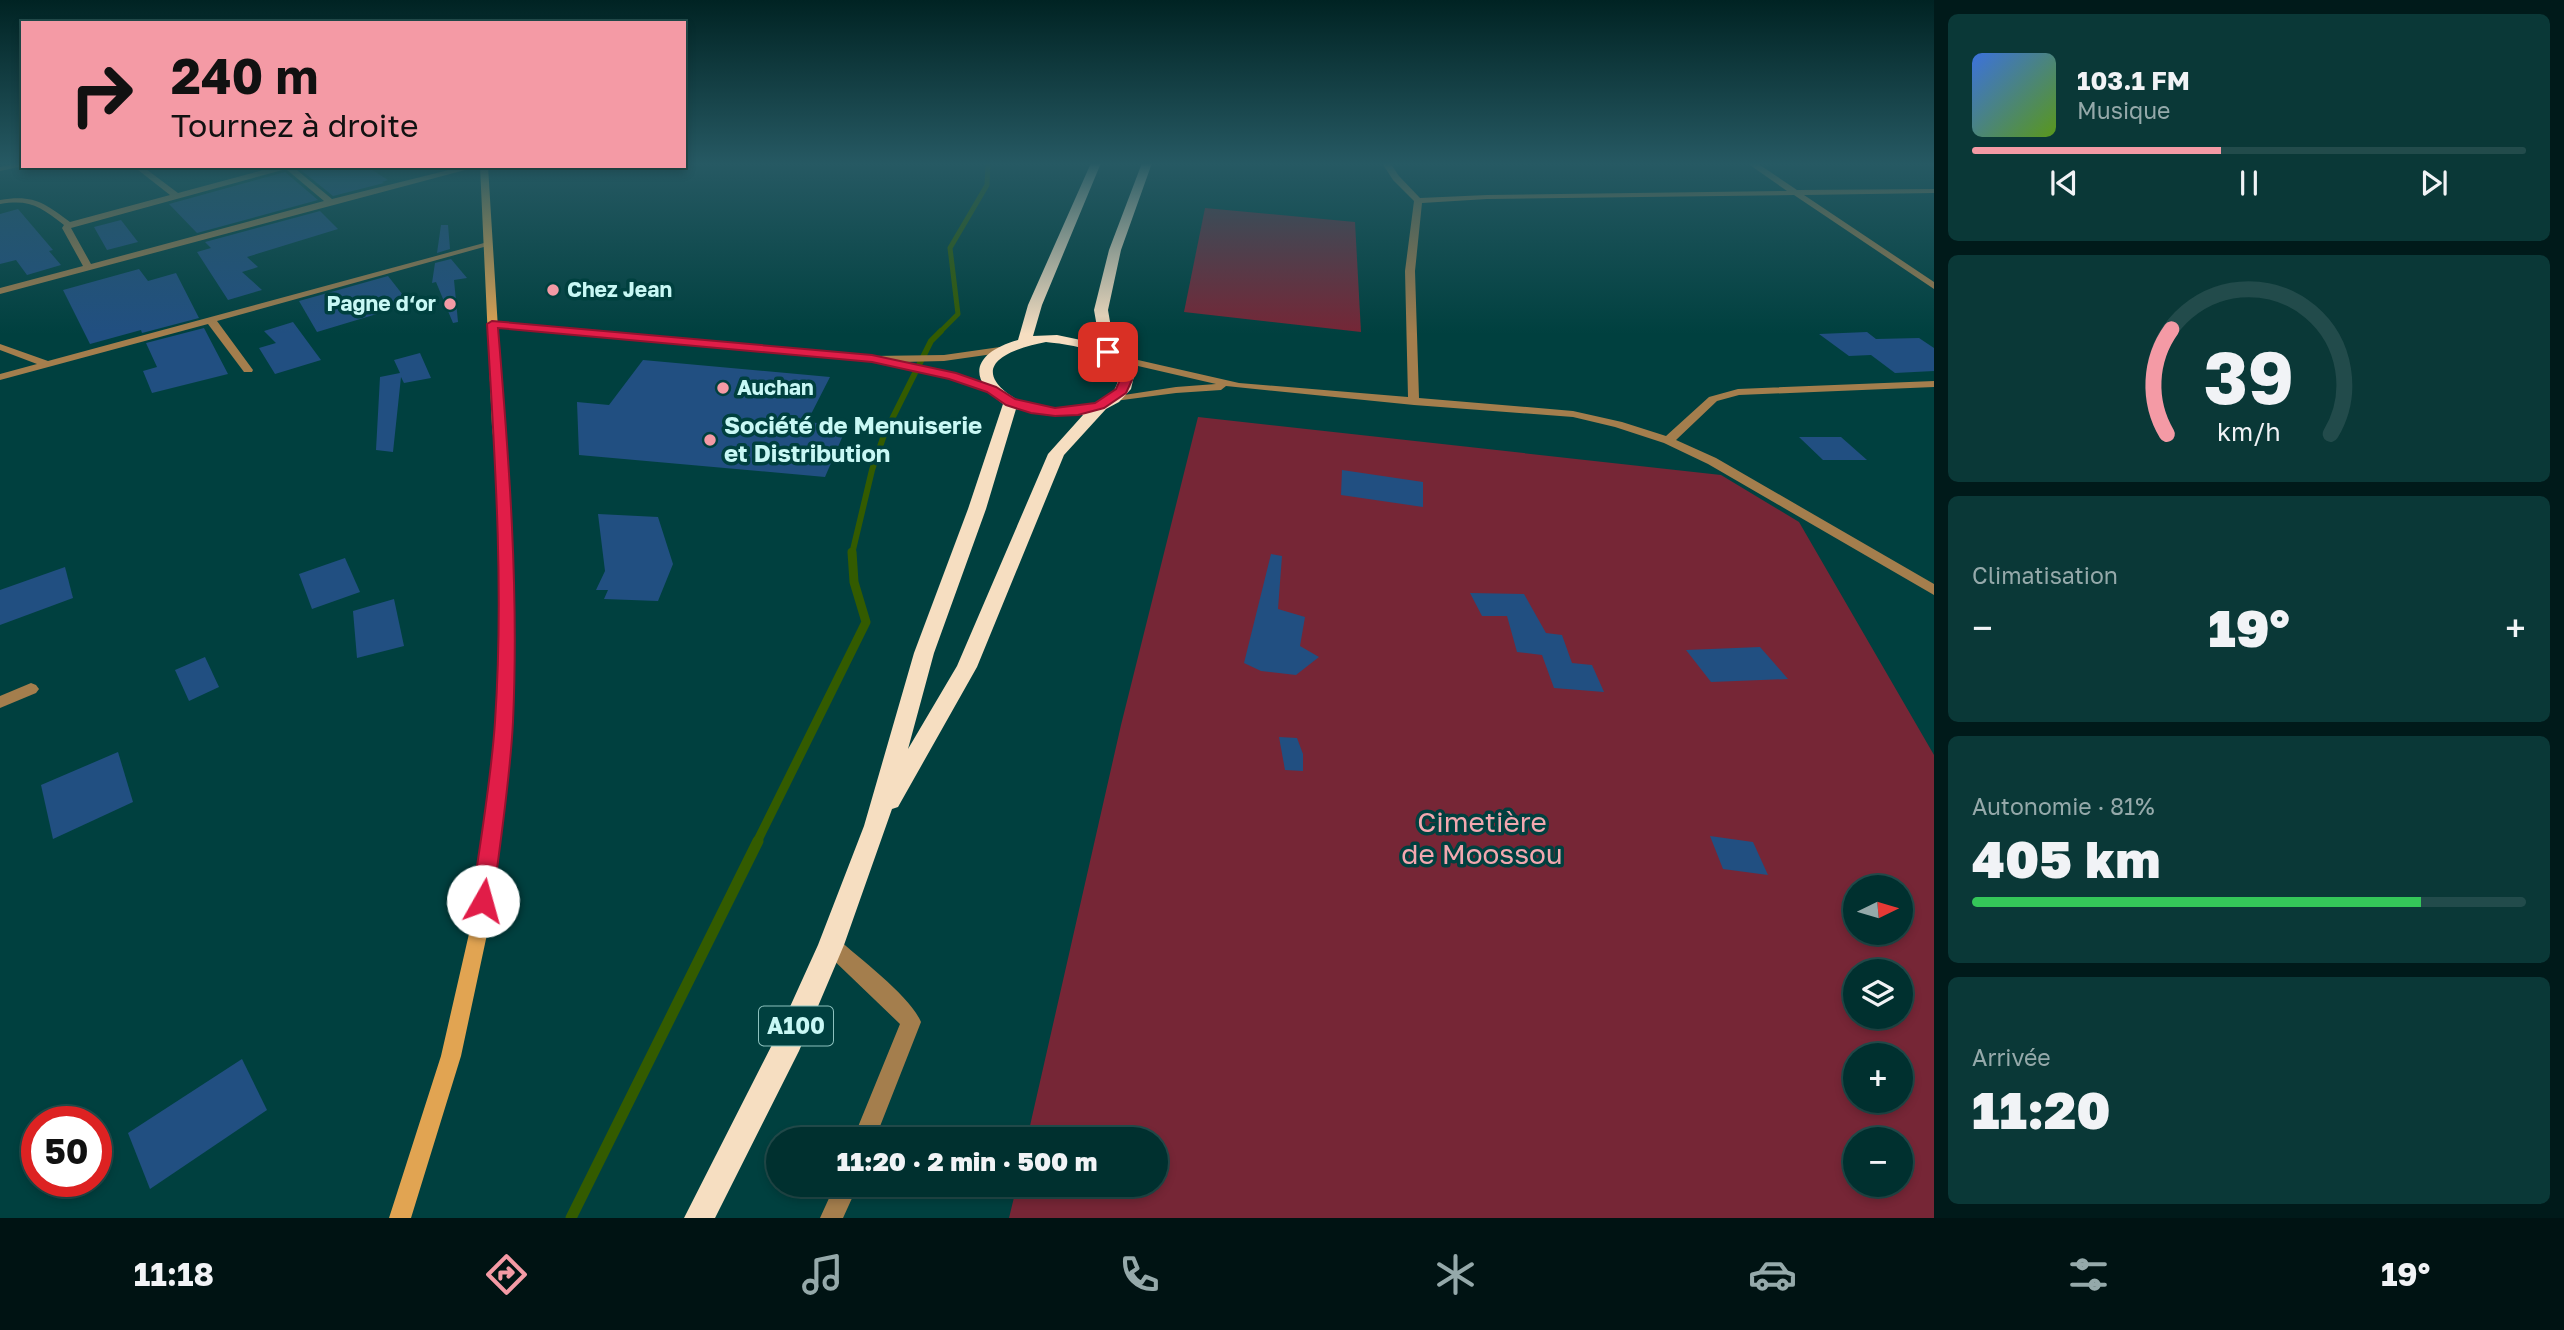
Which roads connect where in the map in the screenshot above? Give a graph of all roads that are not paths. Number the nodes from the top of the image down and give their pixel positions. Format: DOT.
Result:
graph roads {
  1 [pos="62,220"];
  2 [pos="88,220"];
  3 [pos="265,220"];
  4 [pos="486,220"];
  5 [pos="1072,220"];
  6 [pos="1126,220"];
  7 [pos="1416,220"];
  8 [pos="1835,220"];
  9 [pos="69,225"];
  10 [pos="487,244"];
  11 [pos="89,268"];
  12 [pos="1934,286"];
  13 [pos="0,291"];
  14 [pos="210,319"];
  15 [pos="492,324"];
  16 [pos="1025,341"];
  17 [pos="0,347"];
  18 [pos="1000,351"];
  19 [pos="1112,355"];
  20 [pos="872,359"];
  21 [pos="48,364"];
  22 [pos="248,370"];
  23 [pos="0,377"];
  24 [pos="1934,384"];
  25 [pos="1239,386"];
  26 [pos="992,389"];
  27 [pos="1011,402"];
  28 [pos="1414,402"];
  29 [pos="1105,403"];
  30 [pos="1668,441"];
  31 [pos="1934,590"];
  32 [pos="31,689"];
  33 [pos="0,702"];
  34 [pos="876,825"];
  35 [pos="831,945"];
  36 [pos="869,1127"];
  37 [pos="841,1197"];
  38 [pos="400,1218"];
  39 [pos="699,1218"];
  40 [pos="831,1218"];
  1 -- 9 [label="street"];
  2 -- 9 [label="street"];
  3 -- 11 [label="street"];
  4 -- 10 [label="main road"];
  5 -- 16 [label="highway"];
  6 -- 19 [label="highway"];
  7 -- 28 [label="street"];
  8 -- 12 [label="street"];
  9 -- 11 [label="street"];
  10 -- 14 [label="street"];
  10 -- 15 [label="main road"];
  11 -- 13 [label="street"];
  14 -- 21 [label="street"];
  14 -- 22 [label="street"];
  15 -- 20 [label="street"];
  15 -- 38 [label="main road"];
  16 -- 18 [label="highway"];
  16 -- 19 [label="highway"];
  17 -- 21 [label="street"];
  18 -- 20 [label="street"];
  18 -- 26 [label="highway"];
  19 -- 25 [label="street"];
  19 -- 29 [label="highway"];
  20 -- 26 [label="street"];
  21 -- 23 [label="street"];
  24 -- 30 [label="street"];
  25 -- 28 [label="street"];
  25 -- 29 [label="street"];
  26 -- 27 [label="highway"];
  27 -- 29 [label="highway"];
  27 -- 34 [label="highway, A100"];
  28 -- 30 [label="street"];
  29 -- 34 [label="highway, A100"];
  30 -- 31 [label="street"];
  32 -- 33 [label="street"];
  34 -- 35 [label="highway, A100"];
  35 -- 36 [label="street"];
  35 -- 39 [label="highway, A100"];
  37 -- 40 [label="street"];
}
